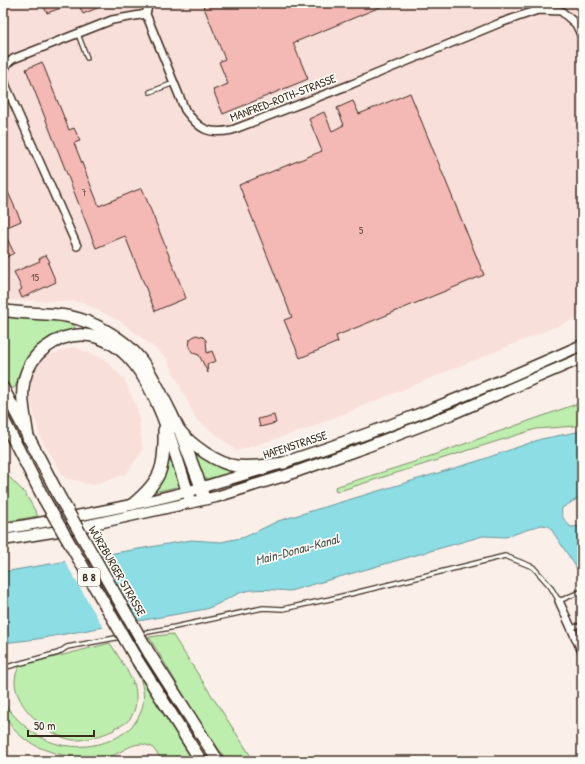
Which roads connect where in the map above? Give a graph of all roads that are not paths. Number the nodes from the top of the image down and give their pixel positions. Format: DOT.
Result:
graph roads {
  1 [pos="149,3"];
  2 [pos="146,14"];
  3 [pos="78,34"];
  4 [pos="582,37"];
  5 [pos="3,54"];
  6 [pos="87,58"];
  7 [pos="7,63"];
  8 [pos="174,83"];
  9 [pos="150,92"];
  10 [pos="77,246"];
  11 [pos="3,310"];
  12 [pos="582,345"];
  13 [pos="582,358"];
  14 [pos="3,388"];
  15 [pos="163,421"];
  16 [pos="5,424"];
  17 [pos="180,431"];
  18 [pos="28,438"];
  19 [pos="284,463"];
  20 [pos="201,488"];
  21 [pos="187,492"];
  22 [pos="204,500"];
  23 [pos="191,502"];
  24 [pos="133,504"];
  25 [pos="3,529"];
  26 [pos="3,540"];
  27 [pos="582,591"];
  28 [pos="559,601"];
  29 [pos="582,625"];
  30 [pos="571,628"];
  31 [pos="582,652"];
  32 [pos="3,668"];
  33 [pos="201,761"];
  34 [pos="218,761"];
  1 -- 2 [label="street"];
  2 -- 3 [label="street"];
  2 -- 8 [label="street, MANFRED-ROTH-STRASSE"];
  3 -- 6 [label="lane"];
  3 -- 7 [label="street"];
  4 -- 8 [label="street, MANFRED-ROTH-STRASSE"];
  5 -- 7 [label="lane"];
  7 -- 10 [label="street"];
  8 -- 9 [label="lane"];
  11 -- 17 [label="main road"];
  12 -- 19 [label="main road, HAFENSTRASSE"];
  13 -- 22 [label="main road, HAFENSTRASSE"];
  14 -- 18 [label="main road, WÜRZBURGER STRASSE / B 8"];
  15 -- 18 [label="main road"];
  15 -- 21 [label="main road"];
  15 -- 24 [label="main road"];
  16 -- 33 [label="main road, B 8, bridge"];
  17 -- 19 [label="main road"];
  17 -- 20 [label="main road"];
  18 -- 34 [label="main road, WÜRZBURGER STRASSE / B 8, bridge"];
  19 -- 20 [label="main road, HAFENSTRASSE"];
  20 -- 21 [label="main road, HAFENSTRASSE"];
  20 -- 22 [label="main road"];
  21 -- 23 [label="main road"];
  21 -- 24 [label="main road, HAFENSTRASSE"];
  22 -- 23 [label="main road, HAFENSTRASSE"];
  23 -- 26 [label="main road, HAFENSTRASSE"];
  24 -- 25 [label="main road, HAFENSTRASSE"];
  27 -- 28 [label="lane"];
  28 -- 30 [label="street"];
  28 -- 32 [label="lane"];
  29 -- 30 [label="lane"];
  30 -- 31 [label="street"];
}
